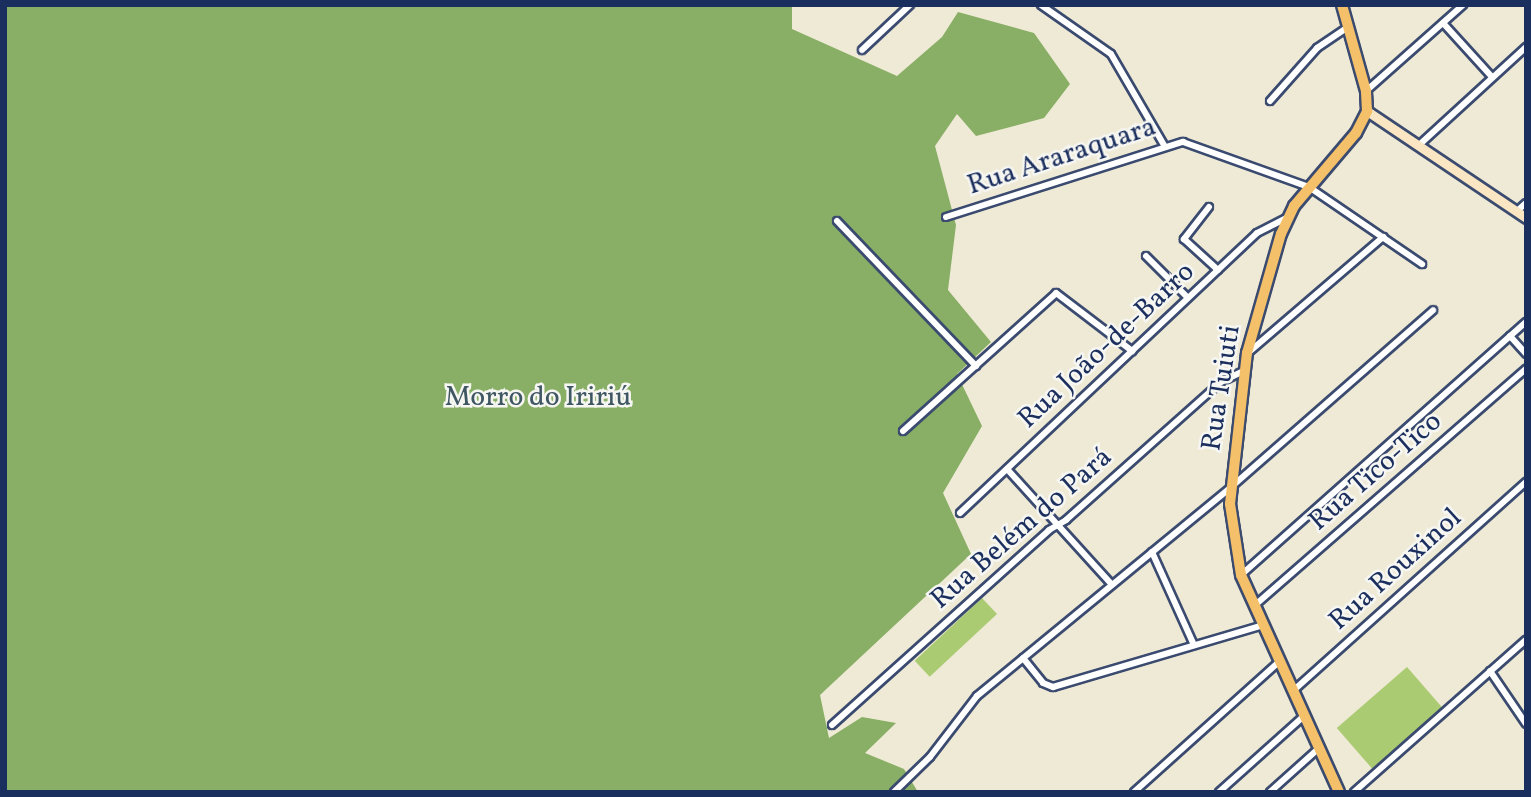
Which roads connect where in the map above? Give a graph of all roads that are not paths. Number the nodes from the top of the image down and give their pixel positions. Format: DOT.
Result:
graph roads {
  1 [pos="910,5"];
  2 [pos="1041,5"];
  3 [pos="1342,5"];
  4 [pos="1463,5"];
  5 [pos="1443,23"];
  6 [pos="1348,27"];
  7 [pos="1526,47"];
  8 [pos="862,50"];
  9 [pos="1492,78"];
  10 [pos="1366,91"];
  11 [pos="1270,101"];
  12 [pos="1367,111"];
  13 [pos="1164,145"];
  14 [pos="1418,146"];
  15 [pos="1309,187"];
  16 [pos="1526,203"];
  17 [pos="1209,207"];
  18 [pos="1516,212"];
  19 [pos="946,217"];
  20 [pos="1288,217"];
  21 [pos="1526,218"];
  22 [pos="836,221"];
  23 [pos="1383,237"];
  24 [pos="1146,256"];
  25 [pos="1422,264"];
  26 [pos="1218,270"];
  27 [pos="1188,298"];
  28 [pos="1433,310"];
  29 [pos="1526,322"];
  30 [pos="1510,336"];
  31 [pos="1132,351"];
  32 [pos="1247,353"];
  33 [pos="1526,354"];
  34 [pos="976,366"];
  35 [pos="1526,369"];
  36 [pos="1244,371"];
  37 [pos="903,431"];
  38 [pos="1007,469"];
  39 [pos="1526,482"];
  40 [pos="1230,488"];
  41 [pos="960,513"];
  42 [pos="1058,526"];
  43 [pos="1152,552"];
  44 [pos="1241,575"];
  45 [pos="1112,585"];
  46 [pos="1254,606"];
  47 [pos="1263,625"];
  48 [pos="1526,640"];
  49 [pos="1194,645"];
  50 [pos="1023,658"];
  51 [pos="1280,661"];
  52 [pos="1490,671"];
  53 [pos="1294,690"];
  54 [pos="1305,715"];
  55 [pos="832,724"];
  56 [pos="1526,724"];
  57 [pos="1319,748"];
  58 [pos="894,792"];
  59 [pos="1134,792"];
  60 [pos="1219,792"];
  61 [pos="1270,792"];
  62 [pos="1339,792"];
  63 [pos="1354,792"];
  1 -- 8 [label="street"];
  2 -- 13 [label="street"];
  3 -- 6 [label="main road"];
  4 -- 5 [label="street"];
  5 -- 9 [label="street"];
  5 -- 10 [label="street"];
  6 -- 10 [label="main road"];
  6 -- 11 [label="street"];
  7 -- 9 [label="street"];
  9 -- 14 [label="street"];
  10 -- 12 [label="main road"];
  12 -- 14 [label="street"];
  12 -- 15 [label="main road, Rua Tuiuti"];
  13 -- 15 [label="street, Rua Araraquara"];
  13 -- 19 [label="street, Rua Araraquara"];
  14 -- 18 [label="street"];
  15 -- 20 [label="main road, Rua Tuiuti"];
  15 -- 23 [label="street, Rua Araraquara"];
  16 -- 18 [label="street"];
  17 -- 26 [label="street"];
  18 -- 21 [label="street"];
  20 -- 26 [label="street, Rua João-de-Barro"];
  20 -- 32 [label="main road, Rua Tuiuti"];
  22 -- 34 [label="street"];
  23 -- 25 [label="street, Rua Araraquara"];
  23 -- 32 [label="street"];
  24 -- 27 [label="street"];
  26 -- 27 [label="street, Rua João-de-Barro"];
  27 -- 31 [label="street, Rua João-de-Barro"];
  28 -- 40 [label="street"];
  29 -- 30 [label="street"];
  30 -- 33 [label="street"];
  30 -- 44 [label="street"];
  31 -- 34 [label="street"];
  31 -- 38 [label="street, Rua João-de-Barro"];
  32 -- 36 [label="main road, Rua Tuiuti"];
  34 -- 37 [label="street"];
  35 -- 46 [label="street, Rua Tico-Tico"];
  36 -- 40 [label="main road, Rua Tuiuti"];
  36 -- 42 [label="street, Rua Belém do Pará"];
  38 -- 41 [label="street, Rua João-de-Barro"];
  38 -- 42 [label="street"];
  39 -- 53 [label="street, Rua Rouxinol"];
  40 -- 43 [label="street"];
  40 -- 44 [label="main road, Rua Tuiuti"];
  42 -- 45 [label="street"];
  42 -- 55 [label="street, Rua Belém do Pará"];
  43 -- 45 [label="street"];
  43 -- 49 [label="street"];
  44 -- 46 [label="main road, Rua Tuiuti"];
  45 -- 50 [label="street"];
  46 -- 47 [label="main road, Rua Tuiuti"];
  47 -- 49 [label="street"];
  47 -- 51 [label="main road, Rua Tuiuti"];
  48 -- 52 [label="street"];
  49 -- 50 [label="street"];
  50 -- 58 [label="street"];
  51 -- 53 [label="main road, Rua Tuiuti"];
  51 -- 59 [label="street"];
  52 -- 56 [label="street"];
  52 -- 63 [label="street"];
  53 -- 54 [label="main road, Rua Tuiuti"];
  54 -- 57 [label="main road, Rua Tuiuti"];
  54 -- 60 [label="street"];
  57 -- 61 [label="street"];
  57 -- 62 [label="main road, Rua Tuiuti"];
}
